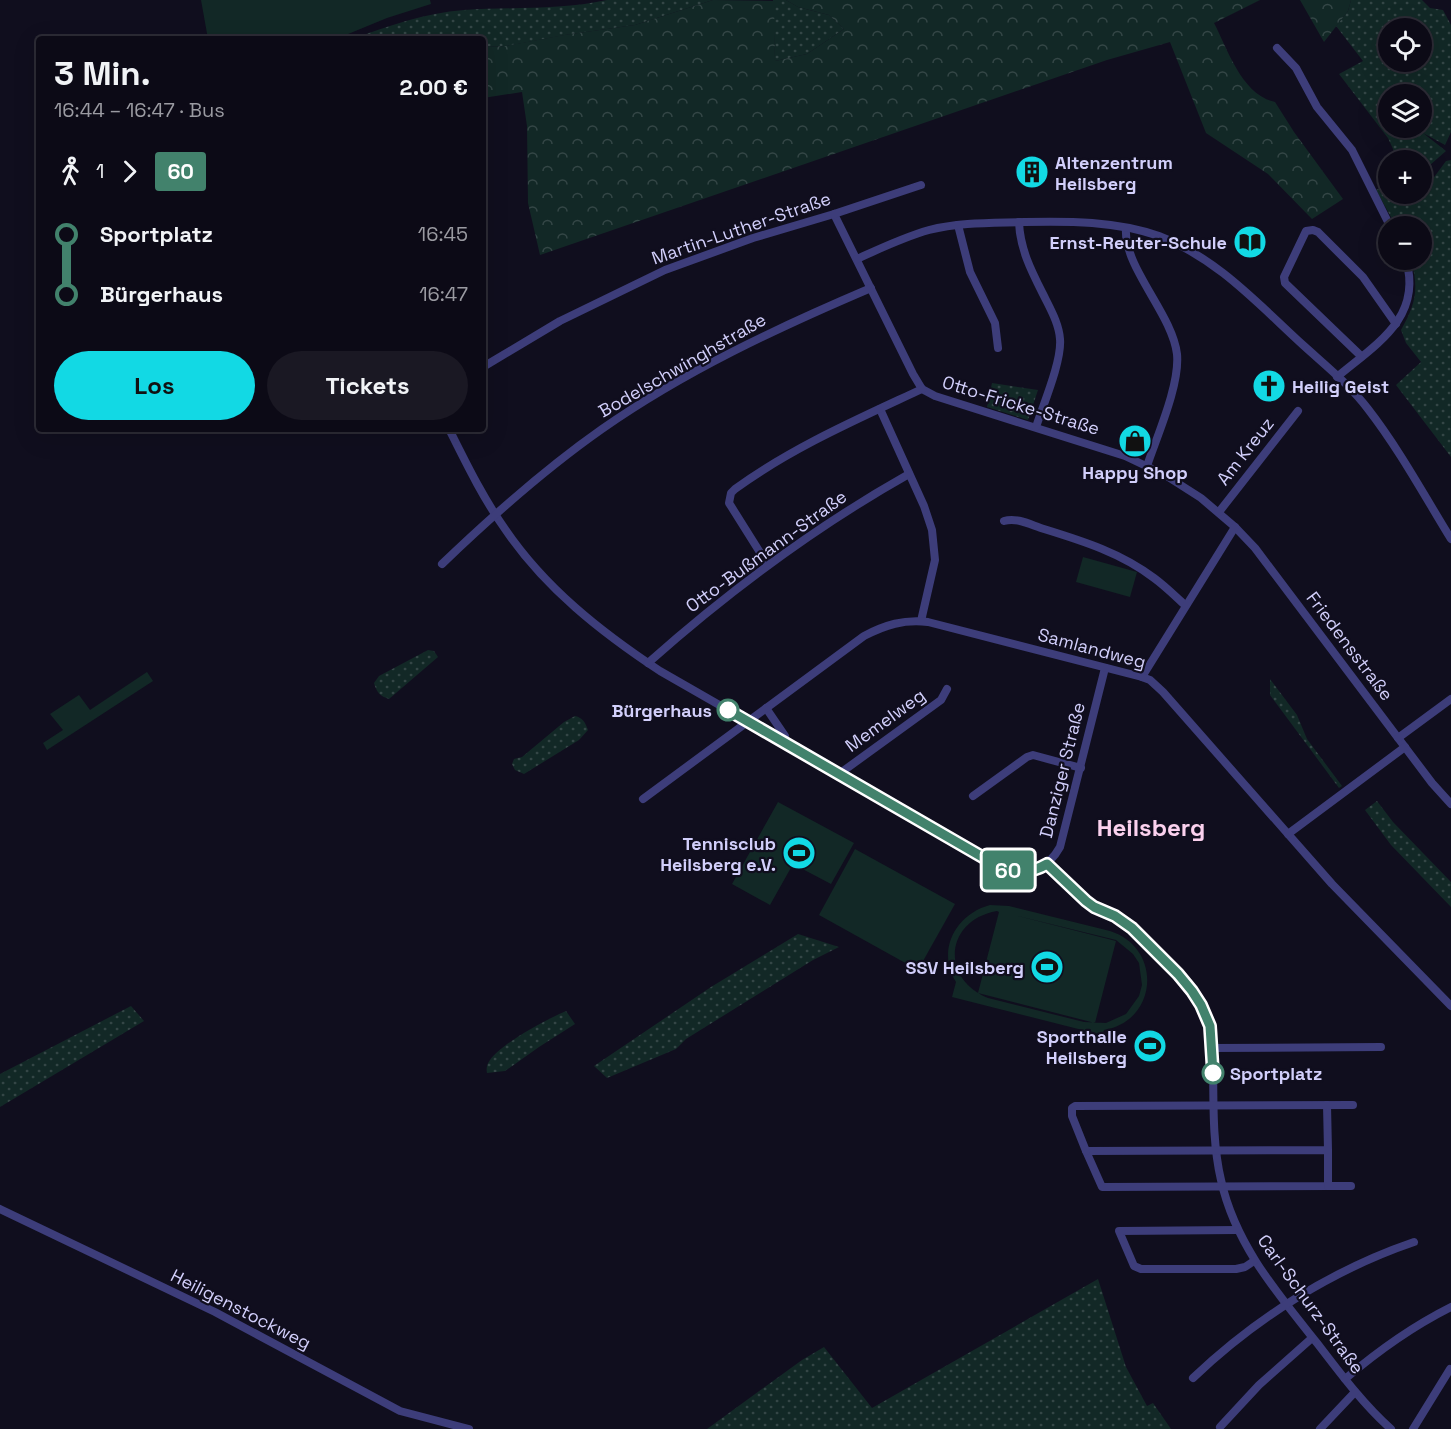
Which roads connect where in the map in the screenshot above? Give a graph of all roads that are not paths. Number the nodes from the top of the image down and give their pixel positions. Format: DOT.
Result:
graph roads {
  1 [pos="1277,48"];
  2 [pos="921,185"];
  3 [pos="834,214"];
  4 [pos="1385,216"];
  5 [pos="1019,222"];
  6 [pos="958,225"];
  7 [pos="1126,228"];
  8 [pos="857,259"];
  9 [pos="1407,270"];
  10 [pos="871,288"];
  11 [pos="1396,324"];
  12 [pos="998,348"];
  13 [pos="1361,356"];
  14 [pos="486,365"];
  15 [pos="1336,376"];
  16 [pos="922,389"];
  17 [pos="880,408"];
  18 [pos="1298,411"];
  19 [pos="1036,428"];
  20 [pos="451,432"];
  21 [pos="1147,466"];
  22 [pos="909,474"];
  23 [pos="1219,512"];
  24 [pos="495,514"];
  25 [pos="1004,521"];
  26 [pos="1235,527"];
  27 [pos="1451,539"];
  28 [pos="442,564"];
  29 [pos="768,565"];
  30 [pos="1185,605"];
  31 [pos="921,621"];
  32 [pos="648,663"];
  33 [pos="1105,668"];
  34 [pos="1142,677"];
  35 [pos="947,689"];
  36 [pos="1451,699"];
  37 [pos="766,708"];
  38 [pos="748,722"];
  39 [pos="1398,738"];
  40 [pos="783,742"];
  41 [pos="1405,747"];
  42 [pos="1081,768"];
  43 [pos="839,774"];
  44 [pos="974,796"];
  45 [pos="643,799"];
  46 [pos="1451,804"];
  47 [pos="1288,834"];
  48 [pos="1047,864"];
  49 [pos="1451,1006"];
  50 [pos="1381,1047"];
  51 [pos="1212,1048"];
  52 [pos="1327,1105"];
  53 [pos="1353,1105"];
  54 [pos="1214,1106"];
  55 [pos="1216,1149"];
  56 [pos="1328,1150"];
  57 [pos="1086,1151"];
  58 [pos="1222,1186"];
  59 [pos="1328,1186"];
  60 [pos="1351,1186"];
  61 [pos="0,1209"];
  62 [pos="1237,1230"];
  63 [pos="1414,1242"];
  64 [pos="1254,1261"];
  65 [pos="1287,1305"];
  66 [pos="1451,1307"];
  67 [pos="1312,1338"];
  68 [pos="1450,1369"];
  69 [pos="1193,1378"];
  70 [pos="1345,1379"];
  71 [pos="1355,1392"];
  72 [pos="1220,1427"];
  73 [pos="469,1429"];
  74 [pos="1320,1429"];
  75 [pos="1391,1429"];
  76 [pos="1413,1429"];
  1 -- 4 [label="street"];
  2 -- 3 [label="street, Martin-Luther-Straße"];
  3 -- 8 [label="street, Otto-Fricke-Straße"];
  3 -- 14 [label="street, Martin-Luther-Straße"];
  5 -- 6 [label="street"];
  5 -- 7 [label="street"];
  5 -- 19 [label="street"];
  6 -- 8 [label="street"];
  6 -- 12 [label="street"];
  7 -- 15 [label="street"];
  7 -- 21 [label="street"];
  8 -- 10 [label="street, Otto-Fricke-Straße"];
  9 -- 11 [label="street"];
  10 -- 16 [label="street, Otto-Fricke-Straße"];
  10 -- 24 [label="street, Bodelschwinghstraße"];
  11 -- 13 [label="street"];
  11 -- 13 [label="street"];
  13 -- 15 [label="street"];
  15 -- 27 [label="street"];
  16 -- 17 [label="street"];
  16 -- 19 [label="street, Otto-Fricke-Straße"];
  17 -- 22 [label="street"];
  17 -- 29 [label="street"];
  18 -- 23 [label="street, Am Kreuz"];
  19 -- 21 [label="street, Otto-Fricke-Straße"];
  20 -- 24 [label="street, Danziger Straße"];
  21 -- 23 [label="street, Otto-Fricke-Straße"];
  22 -- 29 [label="street, Otto-Bußmann-Straße"];
  22 -- 31 [label="street"];
  23 -- 26 [label="street, Friedensstraße"];
  24 -- 28 [label="street, Bodelschwinghstraße"];
  24 -- 32 [label="street, Danziger Straße"];
  25 -- 30 [label="street"];
  26 -- 30 [label="street"];
  26 -- 39 [label="street, Friedensstraße"];
  29 -- 32 [label="street, Otto-Bußmann-Straße"];
  30 -- 34 [label="street"];
  31 -- 33 [label="street, Samlandweg"];
  31 -- 37 [label="street, Samlandweg"];
  32 -- 38 [label="street, Danziger Straße"];
  33 -- 34 [label="street, Samlandweg"];
  33 -- 42 [label="street, Danziger Straße"];
  34 -- 47 [label="street, Samlandweg"];
  35 -- 43 [label="street, Memelweg"];
  36 -- 39 [label="street"];
  37 -- 38 [label="street, Samlandweg"];
  37 -- 40 [label="street"];
  38 -- 40 [label="street, Danziger Straße"];
  38 -- 45 [label="street, Samlandweg"];
  39 -- 41 [label="street, Friedensstraße"];
  40 -- 43 [label="street, Danziger Straße"];
  41 -- 46 [label="street, Friedensstraße"];
  41 -- 47 [label="street"];
  42 -- 44 [label="street"];
  42 -- 48 [label="street, Danziger Straße"];
  43 -- 48 [label="street, Danziger Straße"];
  47 -- 49 [label="street, Samlandweg"];
  48 -- 51 [label="street, Carl-Schurz-Straße"];
  50 -- 51 [label="street"];
  51 -- 54 [label="street, Carl-Schurz-Straße"];
  52 -- 53 [label="street"];
  52 -- 54 [label="street"];
  52 -- 56 [label="street"];
  54 -- 55 [label="street, Carl-Schurz-Straße"];
  54 -- 57 [label="street"];
  55 -- 56 [label="street"];
  55 -- 57 [label="street"];
  55 -- 58 [label="street, Carl-Schurz-Straße"];
  56 -- 59 [label="street"];
  57 -- 58 [label="street"];
  58 -- 59 [label="street"];
  58 -- 62 [label="street, Carl-Schurz-Straße"];
  59 -- 60 [label="street"];
  61 -- 73 [label="street, Heiligenstockweg"];
  62 -- 64 [label="street, Carl-Schurz-Straße"];
  62 -- 64 [label="street"];
  63 -- 65 [label="street"];
  64 -- 65 [label="street, Carl-Schurz-Straße"];
  65 -- 67 [label="street, Carl-Schurz-Straße"];
  65 -- 69 [label="street"];
  66 -- 70 [label="street"];
  67 -- 70 [label="street, Carl-Schurz-Straße"];
  67 -- 72 [label="street"];
  68 -- 76 [label="street"];
  70 -- 71 [label="street, Carl-Schurz-Straße"];
  71 -- 74 [label="street"];
  71 -- 75 [label="street, Carl-Schurz-Straße"];
}
